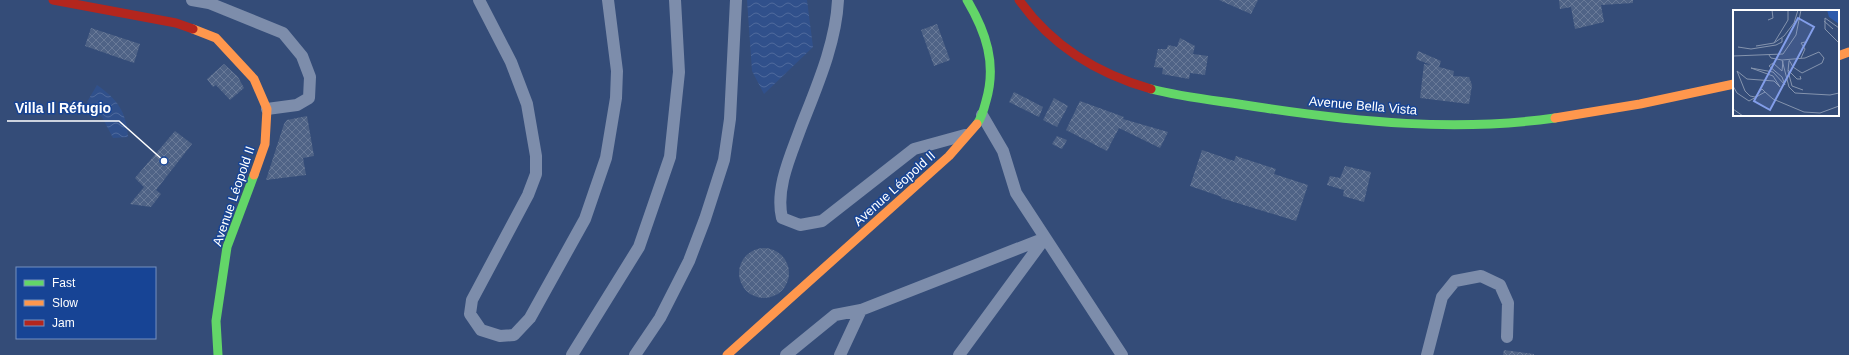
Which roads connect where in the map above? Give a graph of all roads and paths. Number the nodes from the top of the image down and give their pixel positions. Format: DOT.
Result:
graph roads {
  1 [pos="53,0"];
  2 [pos="192,0"];
  3 [pos="479,0"];
  4 [pos="608,0"];
  5 [pos="675,0"];
  6 [pos="736,0"];
  7 [pos="838,0"];
  8 [pos="967,0"];
  9 [pos="1019,0"];
  10 [pos="1849,52"];
  11 [pos="1839,56"];
  12 [pos="1733,84"];
  13 [pos="267,109"];
  14 [pos="982,115"];
  15 [pos="968,134"];
  16 [pos="1046,238"];
  17 [pos="860,310"];
  18 [pos="1507,337"];
  19 [pos="218,355"];
  20 [pos="572,355"];
  21 [pos="635,355"];
  22 [pos="727,355"];
  23 [pos="786,355"];
  24 [pos="840,355"];
  25 [pos="959,355"];
  26 [pos="1122,355"];
  27 [pos="1427,355"];
  1 -- 13 [label="street, Avenue Léopold II"];
  2 -- 13 [label="lane"];
  3 -- 4 [label="lane"];
  5 -- 20 [label="lane"];
  6 -- 21 [label="lane"];
  7 -- 15 [label="lane"];
  8 -- 14 [label="street, Avenue Léopold II"];
  9 -- 12 [label="street, Avenue Bella Vista"];
  10 -- 11 [label="street"];
  13 -- 19 [label="street, Avenue Léopold II"];
  14 -- 15 [label="street, Avenue Léopold II"];
  14 -- 16 [label="lane"];
  15 -- 22 [label="street, Avenue Léopold II"];
  16 -- 17 [label="lane"];
  16 -- 25 [label="lane"];
  16 -- 26 [label="lane"];
  17 -- 23 [label="lane"];
  17 -- 24 [label="lane"];
  18 -- 27 [label="lane"];
}
